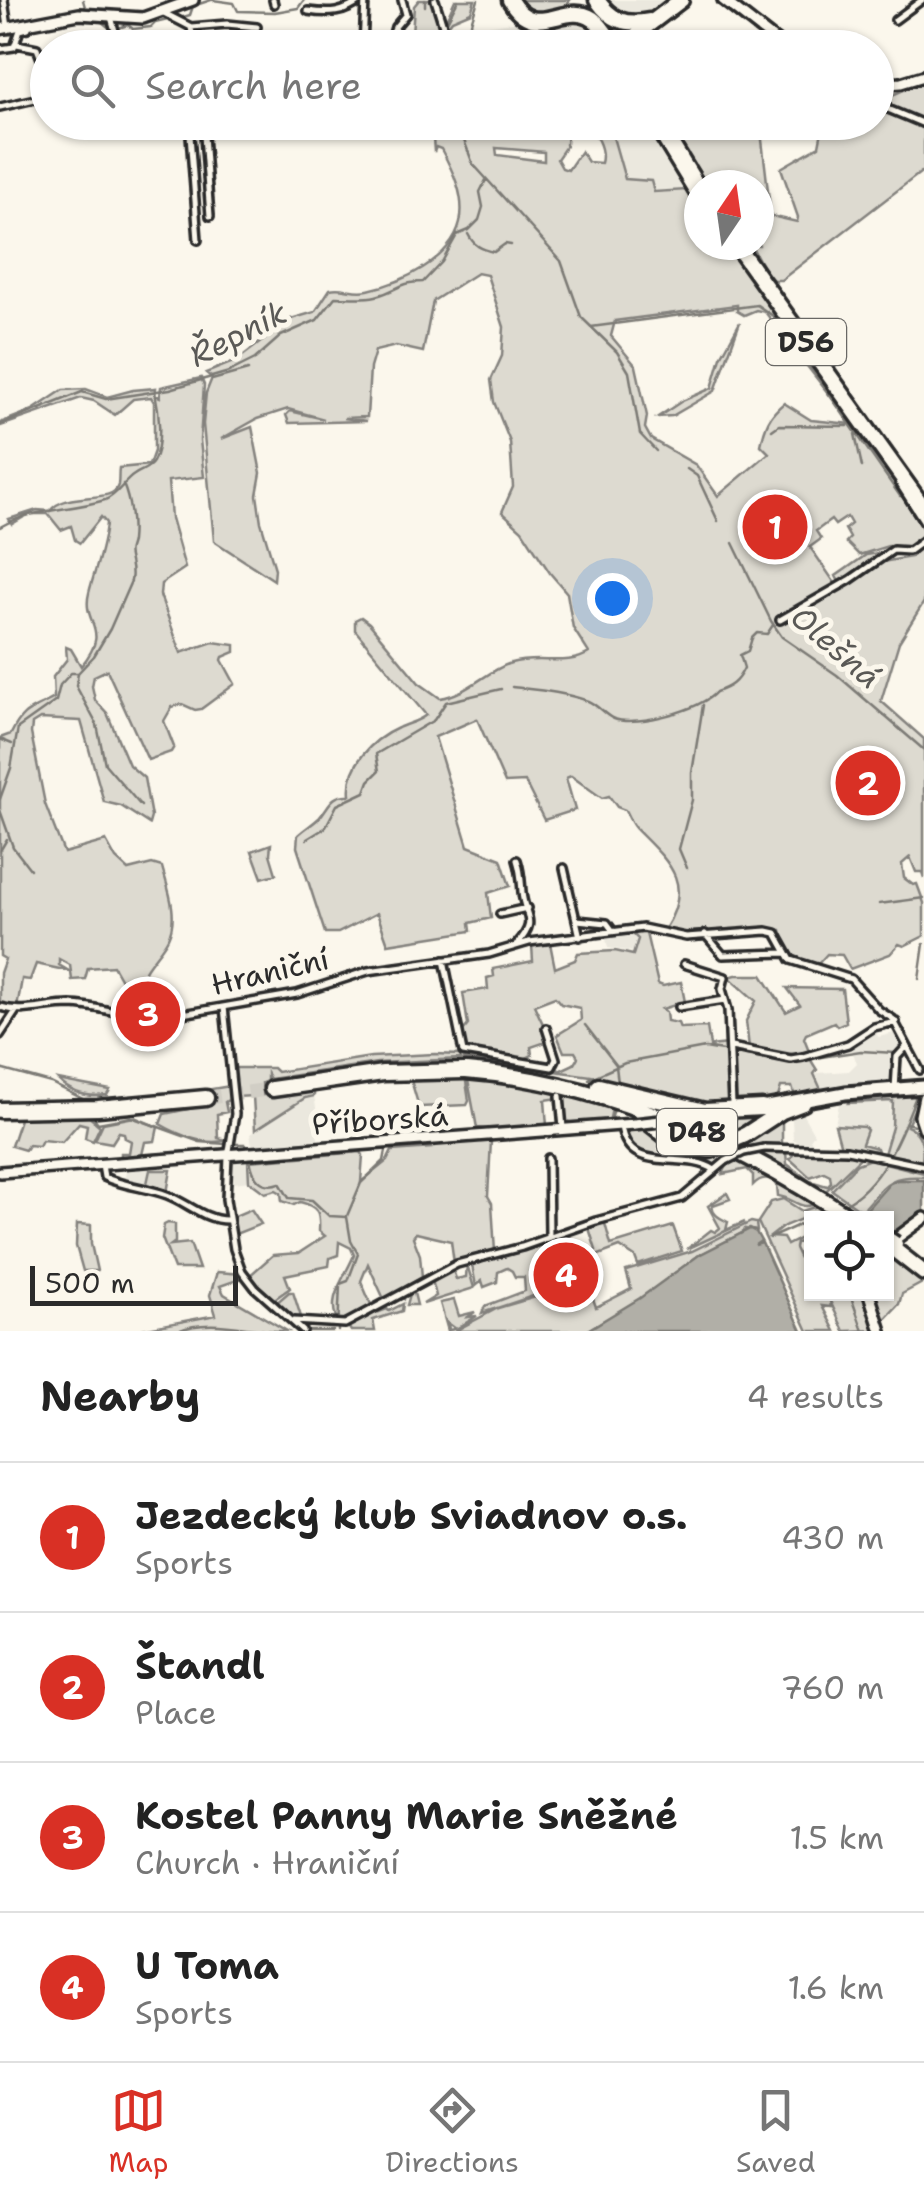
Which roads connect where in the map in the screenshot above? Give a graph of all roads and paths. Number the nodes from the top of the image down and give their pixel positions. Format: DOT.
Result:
graph roads {
  1 [pos="4,0"];
  2 [pos="193,0"];
  3 [pos="363,0"];
  4 [pos="402,0"];
  5 [pos="435,0"];
  6 [pos="510,0"];
  7 [pos="573,0"];
  8 [pos="594,0"];
  9 [pos="681,0"];
  10 [pos="723,0"];
  11 [pos="922,0"];
  12 [pos="308,11"];
  13 [pos="169,16"];
  14 [pos="558,18"];
  15 [pos="655,19"];
  16 [pos="895,20"];
  17 [pos="112,26"];
  18 [pos="192,27"];
  19 [pos="258,27"];
  20 [pos="113,30"];
  21 [pos="192,30"];
  22 [pos="363,30"];
  23 [pos="394,30"];
  24 [pos="444,30"];
  25 [pos="604,30"];
  26 [pos="609,30"];
  27 [pos="641,30"];
  28 [pos="762,30"];
  29 [pos="12,34"];
  30 [pos="0,49"];
  31 [pos="924,76"];
  32 [pos="894,84"];
  33 [pos="30,100"];
  34 [pos="0,107"];
  35 [pos="894,112"];
  36 [pos="924,124"];
  37 [pos="191,140"];
  38 [pos="204,140"];
  39 [pos="660,140"];
  40 [pos="672,140"];
  41 [pos="691,170"];
  42 [pos="684,179"];
  43 [pos="210,216"];
  44 [pos="198,240"];
  45 [pos="739,260"];
  46 [pos="750,260"];
  47 [pos="924,505"];
  48 [pos="924,522"];
  49 [pos="924,540"];
  50 [pos="780,620"];
  51 [pos="517,860"];
  52 [pos="564,868"];
  53 [pos="527,908"];
  54 [pos="500,914"];
  55 [pos="577,920"];
  56 [pos="614,931"];
  57 [pos="705,934"];
  58 [pos="580,937"];
  59 [pos="518,944"];
  60 [pos="786,953"];
  61 [pos="444,960"];
  62 [pos="684,964"];
  63 [pos="724,1000"];
  64 [pos="0,1007"];
  65 [pos="224,1007"];
  66 [pos="678,1007"];
  67 [pos="16,1011"];
  68 [pos="896,1022"];
  69 [pos="546,1028"];
  70 [pos="0,1035"];
  71 [pos="907,1046"];
  72 [pos="731,1050"];
  73 [pos="464,1068"];
  74 [pos="920,1070"];
  75 [pos="564,1079"];
  76 [pos="271,1086"];
  77 [pos="924,1088"];
  78 [pos="900,1089"];
  79 [pos="588,1090"];
  80 [pos="206,1096"];
  81 [pos="560,1096"];
  82 [pos="924,1097"];
  83 [pos="803,1103"];
  84 [pos="732,1104"];
  85 [pos="0,1108"];
  86 [pos="762,1108"];
  87 [pos="620,1126"];
  88 [pos="924,1128"];
  89 [pos="563,1132"];
  90 [pos="548,1158"];
  91 [pos="231,1159"];
  92 [pos="102,1165"];
  93 [pos="924,1166"];
  94 [pos="716,1170"];
  95 [pos="0,1172"];
  96 [pos="818,1194"];
  97 [pos="844,1211"];
  98 [pos="924,1218"];
  99 [pos="228,1220"];
  100 [pos="549,1237"];
  101 [pos="894,1240"];
  102 [pos="894,1248"];
  103 [pos="924,1270"];
  104 [pos="871,1301"];
  105 [pos="300,1326"];
  106 [pos="880,1330"];
  1 -- 29 [label="street"];
  2 -- 13 [label="main road"];
  3 -- 12 [label="street"];
  3 -- 22 [label="street"];
  4 -- 23 [label="street"];
  5 -- 24 [label="street"];
  6 -- 14 [label="highway"];
  7 -- 14 [label="highway"];
  8 -- 15 [label="highway"];
  8 -- 26 [label="highway"];
  9 -- 15 [label="highway"];
  10 -- 28 [label="main road"];
  11 -- 16 [label="street"];
  13 -- 17 [label="main road"];
  13 -- 18 [label="street"];
  14 -- 25 [label="highway"];
  15 -- 27 [label="highway"];
  17 -- 20 [label="street"];
  17 -- 29 [label="main road"];
  18 -- 19 [label="street"];
  18 -- 21 [label="street"];
  29 -- 30 [label="street"];
  31 -- 32 [label="main road"];
  33 -- 34 [label="street"];
  35 -- 36 [label="street"];
  37 -- 44 [label="street"];
  38 -- 43 [label="street"];
  39 -- 42 [label="street"];
  40 -- 41 [label="highway"];
  45 -- 48 [label="street"];
  46 -- 47 [label="highway, D56"];
  49 -- 50 [label="street"];
  51 -- 53 [label="street"];
  52 -- 55 [label="street"];
  53 -- 54 [label="street"];
  53 -- 59 [label="street"];
  55 -- 56 [label="street"];
  55 -- 58 [label="street"];
  56 -- 57 [label="street"];
  56 -- 58 [label="street, Hraniční"];
  57 -- 60 [label="street"];
  57 -- 60 [label="street"];
  58 -- 59 [label="street, Hraniční"];
  59 -- 61 [label="street, Hraniční"];
  60 -- 68 [label="street"];
  61 -- 65 [label="street, Hraniční"];
  61 -- 69 [label="street"];
  62 -- 63 [label="street"];
  63 -- 66 [label="street"];
  63 -- 72 [label="street"];
  64 -- 67 [label="street, Hraniční"];
  65 -- 67 [label="street, Hraniční"];
  65 -- 91 [label="street"];
  67 -- 70 [label="street"];
  68 -- 71 [label="street"];
  68 -- 72 [label="street"];
  71 -- 74 [label="street"];
  71 -- 78 [label="street"];
  72 -- 84 [label="street"];
  73 -- 75 [label="highway, D48"];
  73 -- 76 [label="highway, D48"];
  73 -- 79 [label="highway, D48"];
  75 -- 86 [label="highway"];
  75 -- 96 [label="highway, D48"];
  77 -- 78 [label="main road, Příborská"];
  78 -- 83 [label="main road, Příborská"];
  78 -- 86 [label="main road, Příborská"];
  79 -- 83 [label="highway, bridge"];
  79 -- 96 [label="highway, D48"];
  80 -- 85 [label="highway"];
  81 -- 89 [label="street"];
  82 -- 88 [label="main road"];
  83 -- 86 [label="main road, Příborská"];
  86 -- 87 [label="main road, Příborská, bridge"];
  87 -- 89 [label="main road, Příborská"];
  87 -- 94 [label="street"];
  89 -- 91 [label="main road, Příborská"];
  90 -- 100 [label="street"];
  91 -- 92 [label="main road, Příborská"];
  91 -- 99 [label="street"];
  92 -- 95 [label="main road, Příborská"];
  92 -- 99 [label="street"];
  93 -- 94 [label="street, bridge"];
  94 -- 100 [label="street"];
  96 -- 97 [label="highway, D48"];
  98 -- 101 [label="main road"];
  99 -- 105 [label="street"];
  100 -- 105 [label="street"];
  102 -- 103 [label="highway"];
  104 -- 106 [label="main road"];
}
